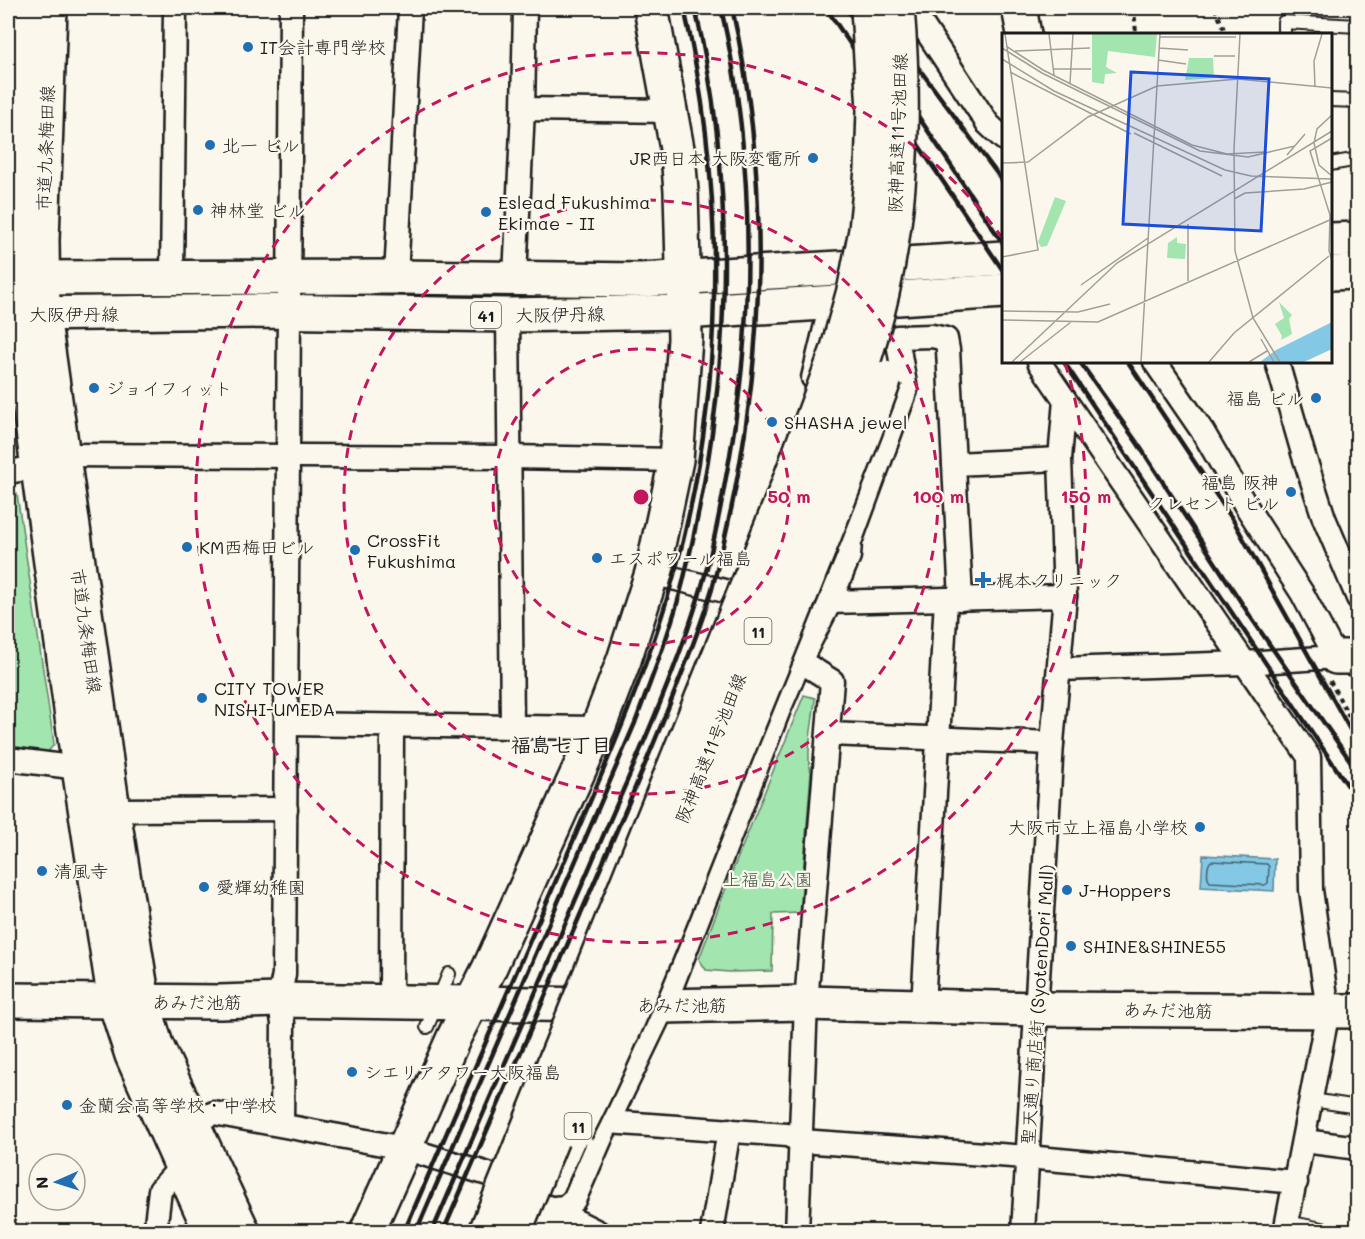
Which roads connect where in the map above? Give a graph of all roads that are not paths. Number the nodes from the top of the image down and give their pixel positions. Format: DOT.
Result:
graph roads {
  1 [pos="24,8"];
  2 [pos="50,8"];
  3 [pos="175,8"];
  4 [pos="291,8"];
  5 [pos="410,8"];
  6 [pos="525,8"];
  7 [pos="651,8"];
  8 [pos="868,8"];
  9 [pos="897,8"];
  10 [pos="911,8"];
  11 [pos="1019,8"];
  12 [pos="1358,26"];
  13 [pos="1024,33"];
  14 [pos="1284,33"];
  15 [pos="14,88"];
  16 [pos="1332,100"];
  17 [pos="1358,101"];
  18 [pos="523,109"];
  19 [pos="671,111"];
  20 [pos="1002,137"];
  21 [pos="1353,160"];
  22 [pos="1332,164"];
  23 [pos="1358,239"];
  24 [pos="1332,240"];
  25 [pos="1002,258"];
  26 [pos="1358,272"];
  27 [pos="1332,273"];
  28 [pos="172,276"];
  29 [pos="396,276"];
  30 [pos="515,277"];
  31 [pos="21,278"];
  32 [pos="288,278"];
  33 [pos="683,278"];
  34 [pos="1000,297"];
  35 [pos="903,299"];
  36 [pos="831,304"];
  37 [pos="288,312"];
  38 [pos="684,312"];
  39 [pos="22,314"];
  40 [pos="508,315"];
  41 [pos="897,337"];
  42 [pos="1040,363"];
  43 [pos="1156,363"];
  44 [pos="1277,363"];
  45 [pos="885,378"];
  46 [pos="1065,399"];
  47 [pos="289,456"];
  48 [pos="510,457"];
  49 [pos="1060,459"];
  50 [pos="676,460"];
  51 [pos="954,464"];
  52 [pos="36,465"];
  53 [pos="652,573"];
  54 [pos="729,592"];
  55 [pos="1065,596"];
  56 [pos="1358,598"];
  57 [pos="954,599"];
  58 [pos="830,602"];
  59 [pos="800,661"];
  60 [pos="1245,663"];
  61 [pos="1340,663"];
  62 [pos="1060,669"];
  63 [pos="778,712"];
  64 [pos="287,724"];
  65 [pos="392,726"];
  66 [pos="512,726"];
  67 [pos="598,728"];
  68 [pos="829,734"];
  69 [pos="938,740"];
  70 [pos="1052,744"];
  71 [pos="8,759"];
  72 [pos="79,768"];
  73 [pos="286,809"];
  74 [pos="112,810"];
  75 [pos="8,1000"];
  76 [pos="279,1000"];
  77 [pos="129,1002"];
  78 [pos="391,1002"];
  79 [pos="806,1003"];
  80 [pos="470,1004"];
  81 [pos="664,1006"];
  82 [pos="923,1006"];
  83 [pos="1036,1009"];
  84 [pos="1343,1011"];
  85 [pos="1312,1100"];
  86 [pos="1358,1107"];
  87 [pos="193,1122"];
  88 [pos="608,1122"];
  89 [pos="282,1125"];
  90 [pos="729,1130"];
  91 [pos="801,1141"];
  92 [pos="1304,1141"];
  93 [pos="404,1148"];
  94 [pos="1358,1148"];
  95 [pos="1027,1157"];
  96 [pos="181,1167"];
  97 [pos="1296,1182"];
  98 [pos="553,1222"];
  99 [pos="1286,1227"];
  100 [pos="155,1232"];
  101 [pos="211,1232"];
  102 [pos="243,1232"];
  103 [pos="367,1232"];
  104 [pos="486,1232"];
  105 [pos="514,1232"];
  106 [pos="524,1232"];
  107 [pos="598,1232"];
  108 [pos="712,1232"];
  109 [pos="797,1232"];
  110 [pos="1023,1232"];
  111 [pos="1337,1232"];
  1 -- 15 [label="main road, 市道九条梅田線"];
  2 -- 31 [label="main road, 市道九条梅田線"];
  3 -- 28 [label="street"];
  4 -- 32 [label="street"];
  5 -- 29 [label="street"];
  6 -- 18 [label="street"];
  7 -- 19 [label="main road"];
  8 -- 104 [label="main road, 阪神高速11号池田線 / 11, bridge"];
  9 -- 105 [label="main road, 阪神高速11号池田線 / 11, bridge"];
  10 -- 20 [label="street"];
  11 -- 13 [label="main road"];
  12 -- 14 [label="lane"];
  15 -- 31 [label="main road, 市道九条梅田線"];
  16 -- 17 [label="lane"];
  18 -- 19 [label="street"];
  18 -- 30 [label="street"];
  19 -- 33 [label="main road"];
  21 -- 22 [label="lane"];
  23 -- 24 [label="main road"];
  25 -- 33 [label="main road, 大阪伊丹線 / 41"];
  26 -- 27 [label="main road"];
  28 -- 31 [label="main road, 大阪伊丹線 / 41"];
  28 -- 32 [label="main road, 大阪伊丹線 / 41"];
  29 -- 30 [label="main road, 大阪伊丹線 / 41"];
  29 -- 32 [label="main road, 大阪伊丹線 / 41"];
  30 -- 33 [label="main road, 大阪伊丹線 / 41"];
  31 -- 39 [label="main road, 市道九条梅田線"];
  32 -- 37 [label="street"];
  33 -- 38 [label="main road"];
  34 -- 35 [label="main road, 大阪伊丹線 / 41"];
  35 -- 36 [label="main road, 大阪伊丹線 / 41"];
  35 -- 41 [label="street"];
  36 -- 38 [label="main road, 大阪伊丹線 / 41"];
  36 -- 54 [label="street"];
  37 -- 39 [label="main road, 大阪伊丹線 / 41"];
  37 -- 40 [label="main road, 大阪伊丹線 / 41"];
  37 -- 47 [label="street"];
  38 -- 40 [label="main road, 大阪伊丹線 / 41"];
  38 -- 50 [label="main road"];
  39 -- 52 [label="main road, 市道九条梅田線"];
  40 -- 48 [label="street"];
  41 -- 45 [label="street"];
  41 -- 51 [label="street"];
  41 -- 58 [label="street"];
  42 -- 46 [label="street"];
  43 -- 61 [label="street"];
  44 -- 56 [label="street"];
  45 -- 106 [label="main road, 11, bridge"];
  46 -- 49 [label="street"];
  46 -- 60 [label="street"];
  47 -- 48 [label="street"];
  47 -- 52 [label="street"];
  47 -- 64 [label="street"];
  48 -- 50 [label="street"];
  48 -- 66 [label="street"];
  49 -- 51 [label="street"];
  49 -- 55 [label="street"];
  50 -- 53 [label="main road"];
  51 -- 57 [label="street"];
  52 -- 72 [label="main road, 市道九条梅田線"];
  52 -- 74 [label="main road, 市道九条梅田線"];
  53 -- 54 [label="street"];
  53 -- 67 [label="main road"];
  54 -- 63 [label="street"];
  55 -- 57 [label="street"];
  55 -- 62 [label="street"];
  57 -- 58 [label="street"];
  57 -- 69 [label="street"];
  58 -- 59 [label="street"];
  59 -- 63 [label="street"];
  59 -- 68 [label="street"];
  60 -- 61 [label="street"];
  60 -- 62 [label="street"];
  60 -- 84 [label="street"];
  62 -- 70 [label="street, 聖天通り商店街 (SyotenDori Mall)"];
  63 -- 81 [label="street"];
  64 -- 65 [label="street"];
  64 -- 73 [label="street"];
  65 -- 66 [label="street"];
  65 -- 78 [label="street"];
  66 -- 67 [label="street"];
  67 -- 80 [label="main road"];
  68 -- 69 [label="street"];
  68 -- 79 [label="street"];
  69 -- 70 [label="street"];
  69 -- 82 [label="street"];
  70 -- 83 [label="street, 聖天通り商店街 (SyotenDori Mall)"];
  71 -- 72 [label="street"];
  72 -- 77 [label="main road, 市道九条梅田線"];
  73 -- 74 [label="street"];
  73 -- 76 [label="street"];
  74 -- 77 [label="main road, 市道九条梅田線"];
  75 -- 77 [label="main road, あみだ池筋"];
  76 -- 77 [label="main road, あみだ池筋"];
  76 -- 78 [label="main road, あみだ池筋"];
  76 -- 89 [label="street"];
  77 -- 87 [label="main road, 市道九条梅田線"];
  77 -- 96 [label="main road, 市道九条梅田線"];
  78 -- 80 [label="main road, あみだ池筋"];
  79 -- 81 [label="main road, あみだ池筋"];
  79 -- 82 [label="main road, あみだ池筋"];
  79 -- 91 [label="street"];
  80 -- 81 [label="main road, あみだ池筋"];
  80 -- 93 [label="main road"];
  81 -- 88 [label="street"];
  82 -- 83 [label="main road, あみだ池筋"];
  83 -- 84 [label="main road, あみだ池筋"];
  83 -- 95 [label="street, 聖天通り商店街 (SyotenDori Mall)"];
  84 -- 85 [label="street"];
  85 -- 86 [label="lane"];
  85 -- 92 [label="street"];
  87 -- 89 [label="street"];
  87 -- 102 [label="main road, 市道九条梅田線"];
  88 -- 90 [label="street"];
  88 -- 98 [label="street"];
  89 -- 93 [label="street"];
  90 -- 91 [label="street"];
  90 -- 108 [label="street"];
  91 -- 95 [label="street"];
  91 -- 109 [label="street"];
  92 -- 94 [label="street"];
  92 -- 97 [label="street"];
  93 -- 98 [label="street"];
  93 -- 103 [label="main road"];
  95 -- 97 [label="street"];
  95 -- 110 [label="street, 聖天通り商店街 (SyotenDori Mall)"];
  96 -- 100 [label="street"];
  96 -- 101 [label="main road, 市道九条梅田線"];
  97 -- 99 [label="street"];
  98 -- 107 [label="street"];
  99 -- 111 [label="lane"];
}
